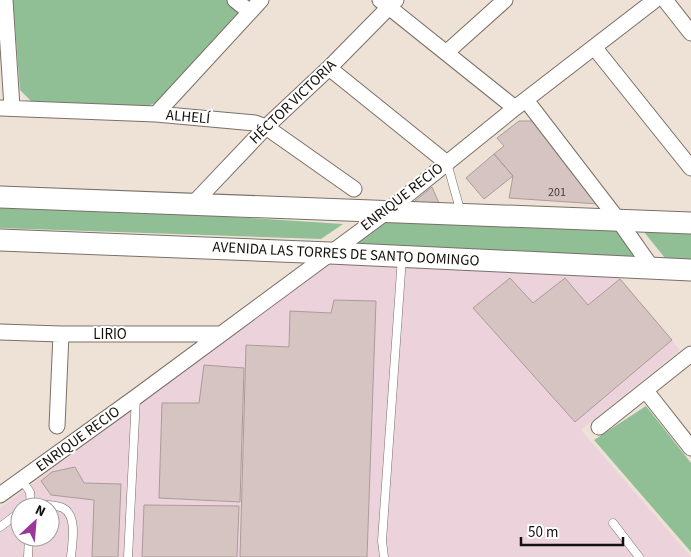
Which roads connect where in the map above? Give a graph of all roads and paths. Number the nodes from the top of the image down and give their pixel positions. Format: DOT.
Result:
graph roads {
  1 [pos="5,0"];
  2 [pos="235,0"];
  3 [pos="261,0"];
  4 [pos="505,0"];
  5 [pos="665,0"];
  6 [pos="388,2"];
  7 [pos="648,2"];
  8 [pos="250,12"];
  9 [pos="691,33"];
  10 [pos="594,47"];
  11 [pos="447,52"];
  12 [pos="329,68"];
  13 [pos="520,104"];
  14 [pos="6,107"];
  15 [pos="156,114"];
  16 [pos="266,127"];
  17 [pos="446,163"];
  18 [pos="691,168"];
  19 [pos="354,189"];
  20 [pos="0,197"];
  21 [pos="192,206"];
  22 [pos="385,213"];
  23 [pos="462,215"];
  24 [pos="619,220"];
  25 [pos="691,223"];
  26 [pos="0,240"];
  27 [pos="330,253"];
  28 [pos="402,256"];
  29 [pos="652,268"];
  30 [pos="691,270"];
  31 [pos="0,332"];
  32 [pos="61,334"];
  33 [pos="221,334"];
  34 [pos="691,354"];
  35 [pos="646,391"];
  36 [pos="136,397"];
  37 [pos="57,426"];
  38 [pos="599,427"];
  39 [pos="691,448"];
  40 [pos="21,480"];
  41 [pos="0,496"];
  42 [pos="30,497"];
  43 [pos="60,507"];
  44 [pos="613,523"];
  45 [pos="637,556"];
  46 [pos="71,557"];
  47 [pos="128,557"];
  48 [pos="384,557"];
  1 -- 14 [label="street"];
  2 -- 8 [label="street"];
  3 -- 8 [label="street"];
  4 -- 11 [label="street"];
  5 -- 9 [label="street"];
  6 -- 11 [label="street"];
  6 -- 12 [label="street, HÉCTOR VICTORIA"];
  7 -- 10 [label="street, ENRIQUE RECIO"];
  8 -- 15 [label="street"];
  10 -- 13 [label="street, ENRIQUE RECIO"];
  10 -- 18 [label="street"];
  11 -- 13 [label="street"];
  12 -- 16 [label="street, HÉCTOR VICTORIA"];
  12 -- 17 [label="street"];
  13 -- 17 [label="street, ENRIQUE RECIO"];
  13 -- 24 [label="street"];
  14 -- 15 [label="street, ALHELÍ"];
  15 -- 16 [label="street, ALHELÍ"];
  16 -- 19 [label="street, ALHELÍ"];
  16 -- 21 [label="street, HÉCTOR VICTORIA"];
  17 -- 22 [label="street, ENRIQUE RECIO"];
  17 -- 23 [label="lane"];
  20 -- 21 [label="street"];
  21 -- 22 [label="street"];
  22 -- 23 [label="street"];
  22 -- 27 [label="street, ENRIQUE RECIO"];
  23 -- 24 [label="street"];
  24 -- 25 [label="street"];
  24 -- 29 [label="street"];
  26 -- 27 [label="street, AVENIDA LAS TORRES DE SANTO DOMINGO"];
  27 -- 28 [label="street, AVENIDA LAS TORRES DE SANTO DOMINGO"];
  27 -- 33 [label="street, ENRIQUE RECIO"];
  28 -- 29 [label="street, AVENIDA LAS TORRES DE SANTO DOMINGO"];
  28 -- 48 [label="lane"];
  29 -- 30 [label="street, AVENIDA LAS TORRES DE SANTO DOMINGO"];
  31 -- 32 [label="street, LIRIO"];
  32 -- 33 [label="street, LIRIO"];
  32 -- 37 [label="street"];
  33 -- 36 [label="street, ENRIQUE RECIO"];
  34 -- 35 [label="street"];
  35 -- 38 [label="street"];
  35 -- 39 [label="street"];
  36 -- 40 [label="street, ENRIQUE RECIO"];
  36 -- 47 [label="lane"];
  40 -- 41 [label="street, ENRIQUE RECIO"];
  40 -- 42 [label="lane"];
  43 -- 46 [label="lane"];
  44 -- 45 [label="lane"];
}
